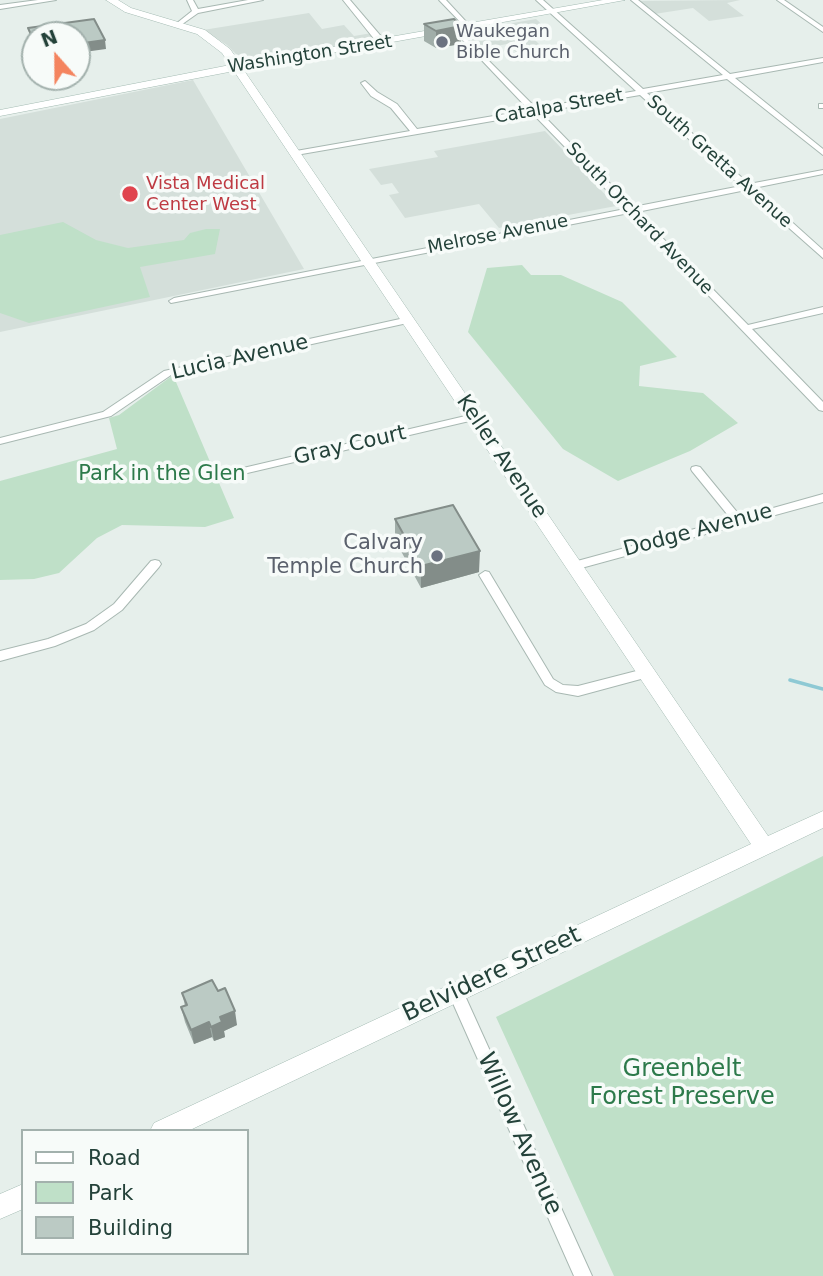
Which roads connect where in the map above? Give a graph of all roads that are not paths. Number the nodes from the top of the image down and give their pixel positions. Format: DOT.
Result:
graph roads {
  1 [pos="53,0"];
  2 [pos="111,0"];
  3 [pos="190,0"];
  4 [pos="260,0"];
  5 [pos="346,0"];
  6 [pos="442,0"];
  7 [pos="539,0"];
  8 [pos="620,0"];
  9 [pos="634,0"];
  10 [pos="780,0"];
  11 [pos="0,7"];
  12 [pos="195,11"];
  13 [pos="553,13"];
  14 [pos="179,24"];
  15 [pos="470,28"];
  16 [pos="456,30"];
  17 [pos="823,30"];
  18 [pos="382,43"];
  19 [pos="823,60"];
  20 [pos="238,67"];
  21 [pos="729,77"];
  22 [pos="365,83"];
  23 [pos="641,92"];
  24 [pos="534,111"];
  25 [pos="0,113"];
  26 [pos="415,132"];
  27 [pos="296,153"];
  28 [pos="823,153"];
  29 [pos="823,172"];
  30 [pos="747,187"];
  31 [pos="630,209"];
  32 [pos="823,255"];
  33 [pos="368,260"];
  34 [pos="174,301"];
  35 [pos="823,310"];
  36 [pos="409,320"];
  37 [pos="746,328"];
  38 [pos="823,408"];
  39 [pos="474,417"];
  40 [pos="0,441"];
  41 [pos="696,469"];
  42 [pos="226,475"];
  43 [pos="823,498"];
  44 [pos="738,520"];
  45 [pos="155,564"];
  46 [pos="574,566"];
  47 [pos="485,575"];
  48 [pos="0,656"];
  49 [pos="648,673"];
  50 [pos="823,819"];
  51 [pos="764,846"];
  52 [pos="456,992"];
  53 [pos="166,1129"];
  54 [pos="21,1197"];
  55 [pos="0,1207"];
  56 [pos="583,1276"];
  1 -- 11 [label="street"];
  2 -- 14 [label="street, Keller Avenue"];
  3 -- 12 [label="street"];
  4 -- 12 [label="street"];
  5 -- 18 [label="street"];
  6 -- 15 [label="street"];
  7 -- 13 [label="street, South Gretta Avenue"];
  8 -- 13 [label="street, Washington Street"];
  9 -- 21 [label="street"];
  10 -- 17 [label="street"];
  12 -- 14 [label="street"];
  13 -- 15 [label="street, Washington Street"];
  13 -- 23 [label="street, South Gretta Avenue"];
  14 -- 20 [label="street, Keller Avenue"];
  15 -- 16 [label="street, Washington Street"];
  16 -- 18 [label="street, Washington Street"];
  16 -- 24 [label="street, South Orchard Avenue"];
  18 -- 20 [label="street, Washington Street"];
  19 -- 21 [label="street, Catalpa Street"];
  20 -- 25 [label="street, Washington Street"];
  20 -- 27 [label="street, Keller Avenue"];
  21 -- 23 [label="street, Catalpa Street"];
  21 -- 28 [label="street"];
  22 -- 26 [label="street"];
  23 -- 24 [label="street, Catalpa Street"];
  23 -- 30 [label="street, South Gretta Avenue"];
  24 -- 26 [label="street, Catalpa Street"];
  24 -- 31 [label="street, South Orchard Avenue"];
  26 -- 27 [label="street, Catalpa Street"];
  27 -- 33 [label="street, Keller Avenue"];
  29 -- 30 [label="street, Melrose Avenue"];
  30 -- 31 [label="street, Melrose Avenue"];
  30 -- 32 [label="street, South Gretta Avenue"];
  31 -- 33 [label="street, Melrose Avenue"];
  31 -- 37 [label="street, South Orchard Avenue"];
  33 -- 34 [label="street, Melrose Avenue"];
  33 -- 36 [label="street, Keller Avenue"];
  35 -- 37 [label="street"];
  36 -- 39 [label="street, Keller Avenue"];
  36 -- 40 [label="street, Lucia Avenue"];
  37 -- 38 [label="street, South Orchard Avenue"];
  39 -- 42 [label="street, Gray Court"];
  39 -- 46 [label="street, Keller Avenue"];
  41 -- 44 [label="street"];
  43 -- 44 [label="street, Dodge Avenue"];
  44 -- 46 [label="street, Dodge Avenue"];
  45 -- 48 [label="street"];
  46 -- 49 [label="street, Keller Avenue"];
  47 -- 49 [label="street"];
  49 -- 51 [label="street, Keller Avenue"];
  50 -- 51 [label="street, Belvidere Street"];
  51 -- 52 [label="street, Belvidere Street"];
  52 -- 53 [label="street, Belvidere Street"];
  52 -- 56 [label="street, Willow Avenue"];
  54 -- 55 [label="street"];
}
